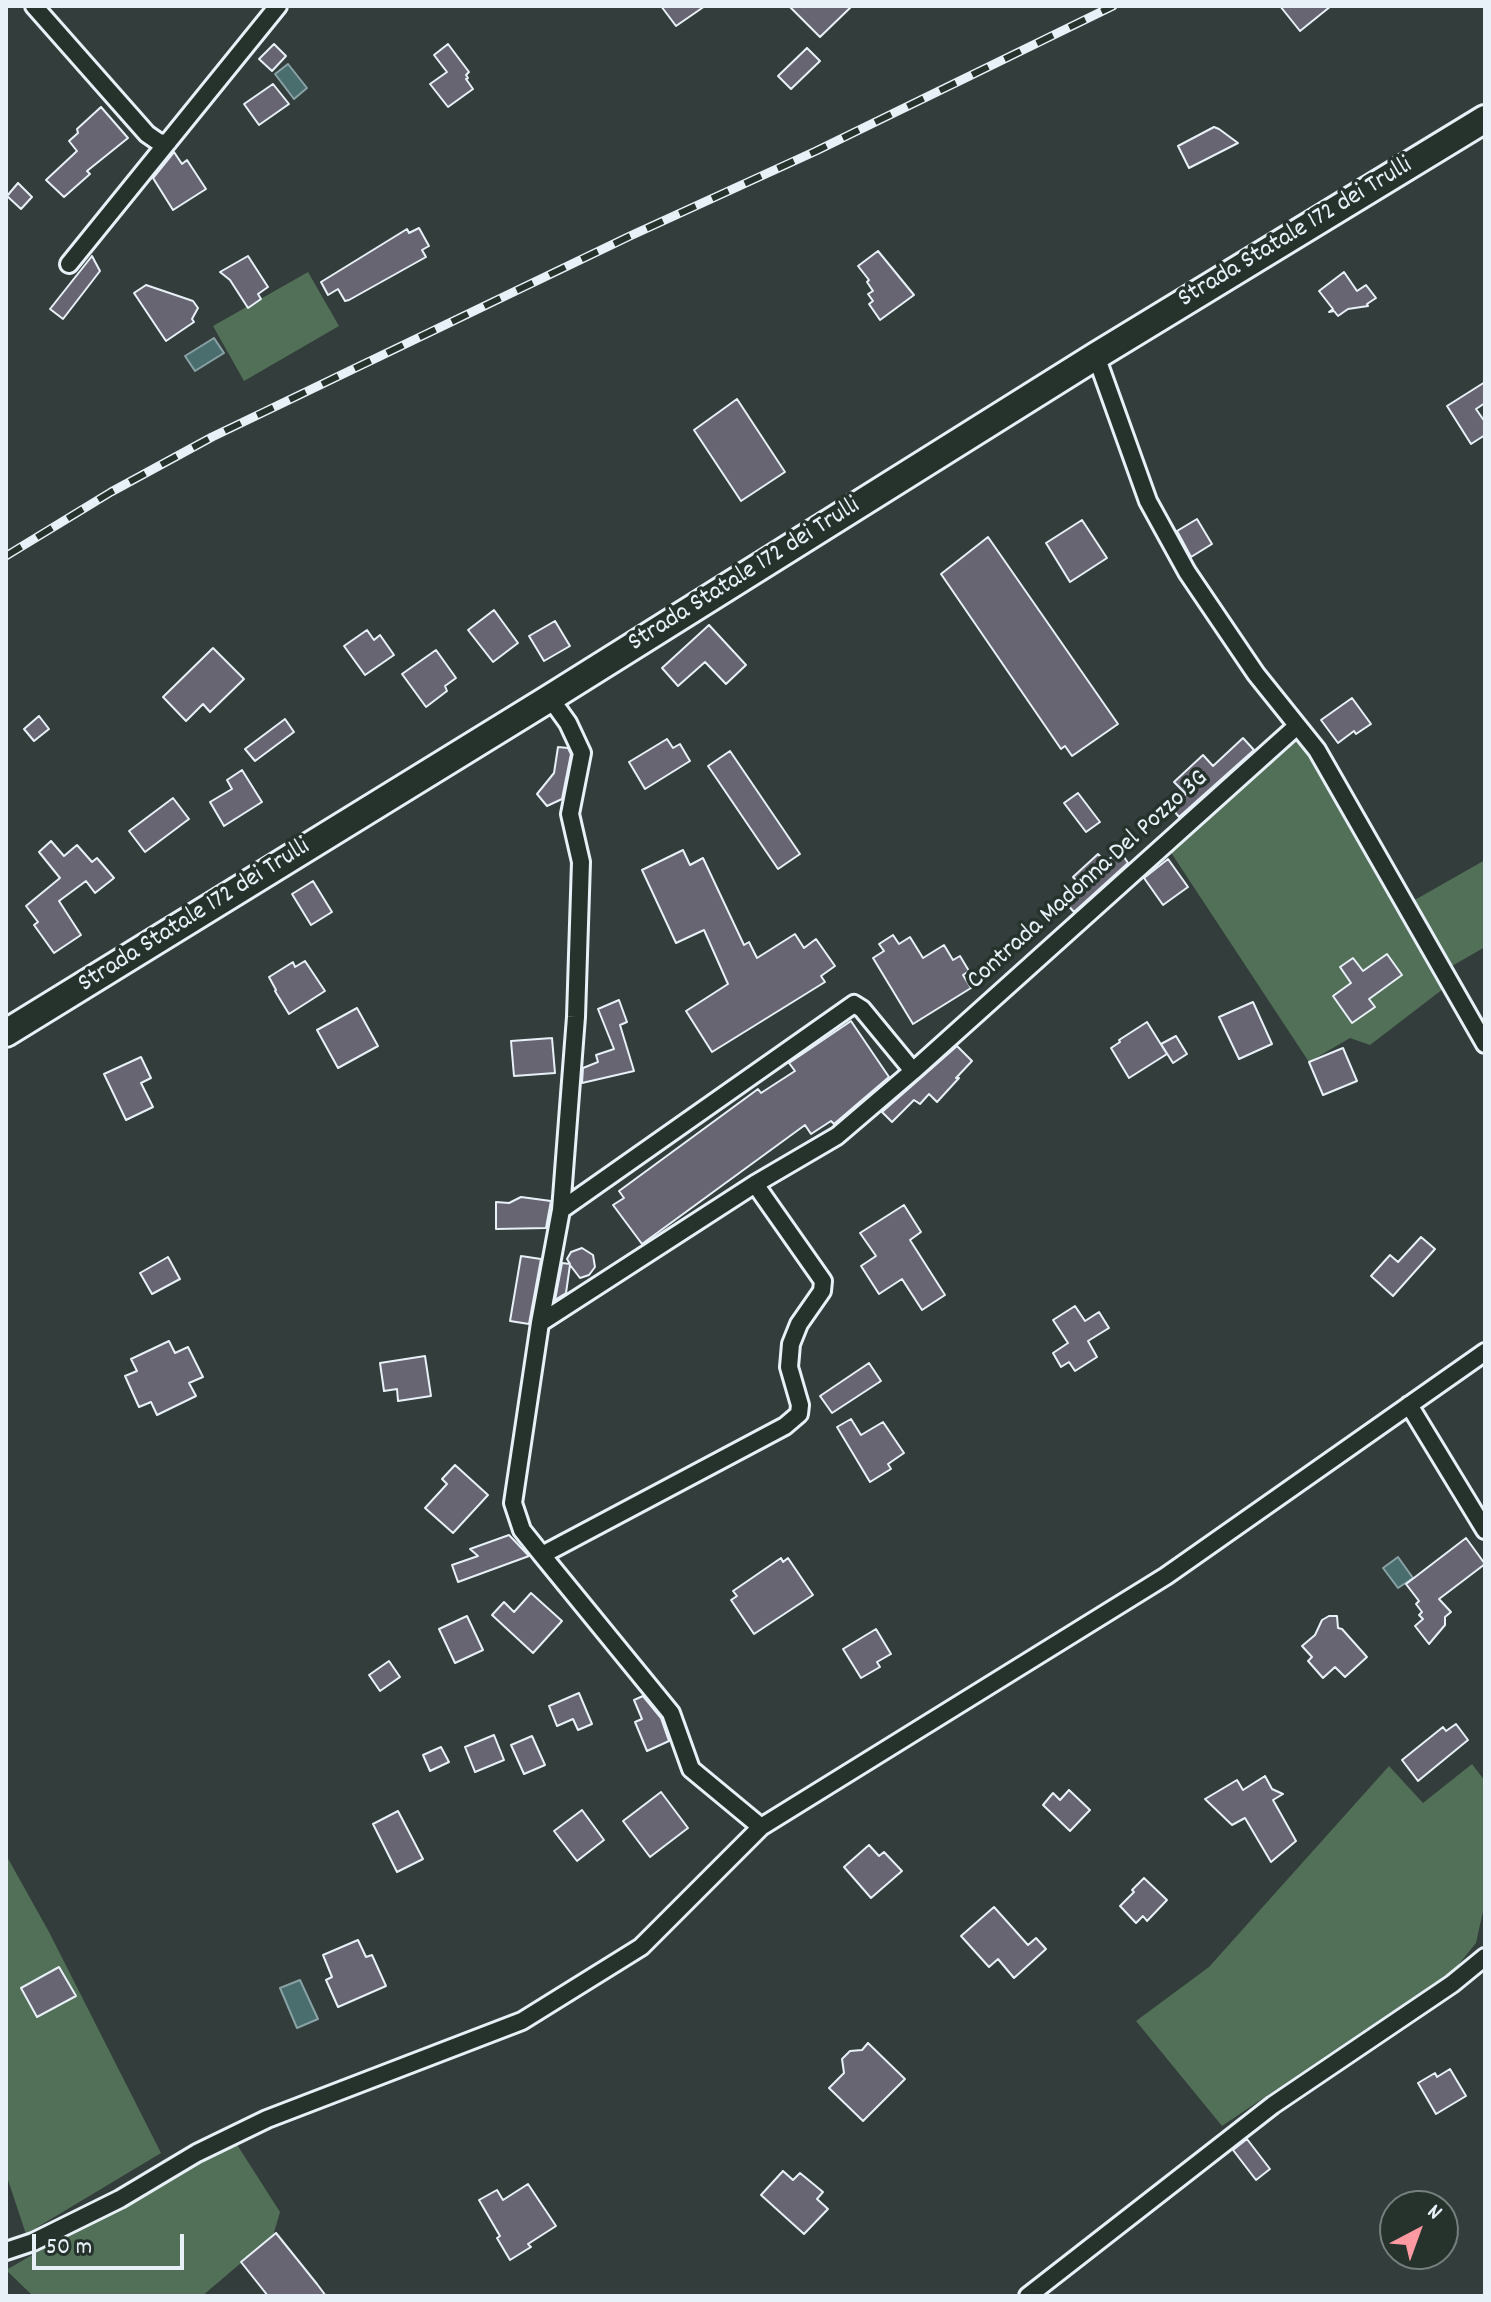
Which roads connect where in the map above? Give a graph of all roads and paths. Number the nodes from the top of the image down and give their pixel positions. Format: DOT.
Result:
graph roads {
  1 [pos="34,6"];
  2 [pos="278,6"];
  3 [pos="1485,119"];
  4 [pos="168,142"];
  5 [pos="69,264"];
  6 [pos="1096,356"];
  7 [pos="550,698"];
  8 [pos="1297,726"];
  9 [pos="6,1033"];
  10 [pos="1485,1044"];
  11 [pos="913,1071"];
  12 [pos="755,1184"];
  13 [pos="561,1210"];
  14 [pos="540,1323"];
  15 [pos="1485,1352"];
  16 [pos="1409,1405"];
  17 [pos="1485,1530"];
  18 [pos="542,1555"];
  19 [pos="761,1827"];
  20 [pos="1485,1957"];
  21 [pos="6,2251"];
  22 [pos="1028,2296"];
  1 -- 4 [label="street"];
  2 -- 4 [label="street"];
  3 -- 6 [label="main road, Strada Statale 172 dei Trulli"];
  4 -- 5 [label="street"];
  6 -- 7 [label="main road, Strada Statale 172 dei Trulli"];
  6 -- 8 [label="street"];
  7 -- 9 [label="main road, Strada Statale 172 dei Trulli"];
  7 -- 13 [label="street"];
  8 -- 10 [label="street"];
  8 -- 11 [label="street, Contrada Madonna Del Pozzo 3G"];
  11 -- 12 [label="street, Contrada Madonna Del Pozzo 3G"];
  11 -- 13 [label="street"];
  12 -- 14 [label="street, Contrada Madonna Del Pozzo 3G"];
  12 -- 18 [label="street"];
  13 -- 14 [label="street"];
  14 -- 18 [label="street"];
  15 -- 16 [label="street"];
  16 -- 17 [label="street"];
  16 -- 19 [label="street"];
  18 -- 19 [label="street"];
  19 -- 21 [label="street"];
  20 -- 22 [label="street"];
}
